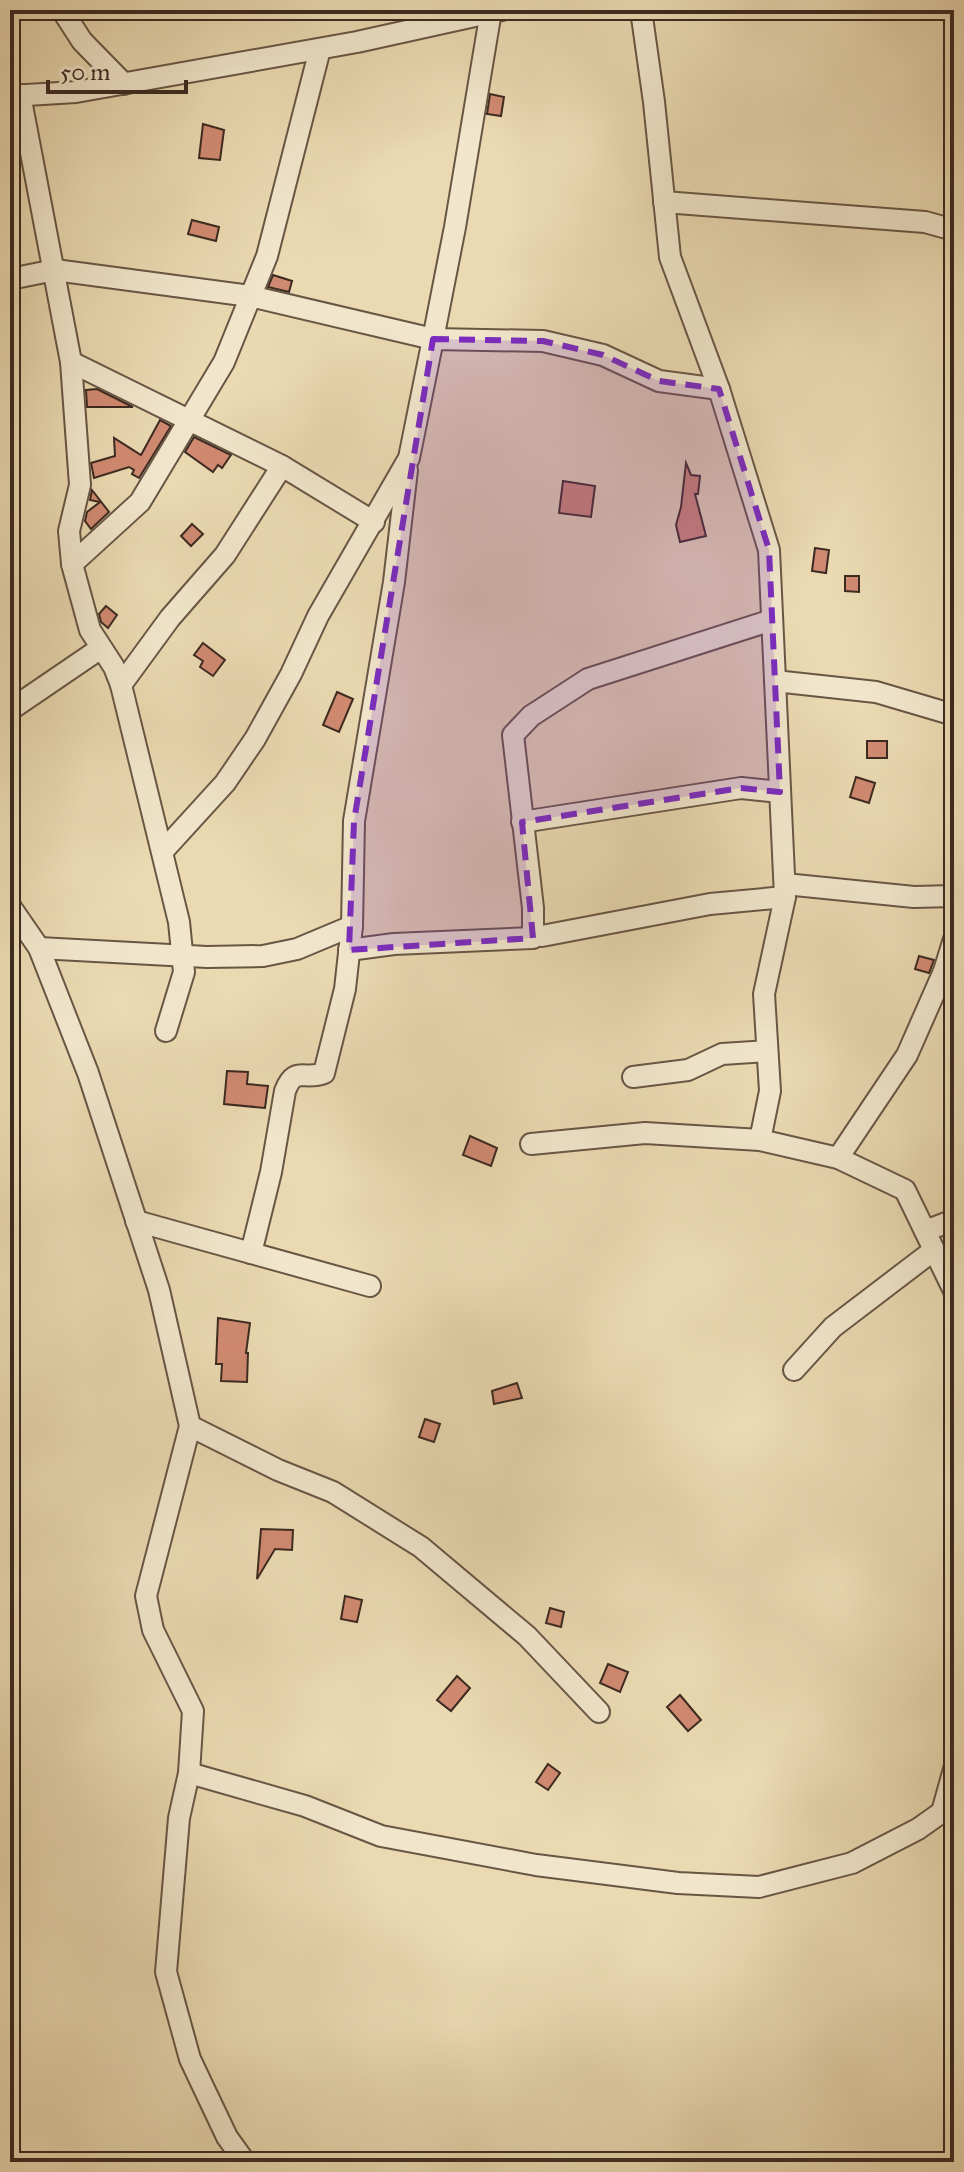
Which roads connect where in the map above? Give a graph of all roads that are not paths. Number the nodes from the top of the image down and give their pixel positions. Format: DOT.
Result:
graph roads {
  1 [pos="62,10"];
  2 [pos="641,10"];
  3 [pos="497,11"];
  4 [pos="320,49"];
  5 [pos="124,84"];
  6 [pos="15,96"];
  7 [pos="664,202"];
  8 [pos="954,230"];
  9 [pos="55,270"];
  10 [pos="10,279"];
  11 [pos="250,296"];
  12 [pos="433,339"];
  13 [pos="71,362"];
  14 [pos="719,389"];
  15 [pos="190,419"];
  16 [pos="409,458"];
  17 [pos="282,466"];
  18 [pos="374,522"];
  19 [pos="72,564"];
  20 [pos="772,620"];
  21 [pos="101,648"];
  22 [pos="775,681"];
  23 [pos="121,685"];
  24 [pos="10,710"];
  25 [pos="954,715"];
  26 [pos="780,792"];
  27 [pos="522,822"];
  28 [pos="163,851"];
  29 [pos="785,891"];
  30 [pos="954,896"];
  31 [pos="10,906"];
  32 [pos="352,926"];
  33 [pos="542,936"];
  34 [pos="954,939"];
  35 [pos="39,948"];
  36 [pos="349,950"];
  37 [pos="182,953"];
  38 [pos="166,1031"];
  39 [pos="767,1051"];
  40 [pos="633,1077"];
  41 [pos="760,1140"];
  42 [pos="531,1144"];
  43 [pos="838,1158"];
  44 [pos="954,1220"];
  45 [pos="136,1221"];
  46 [pos="925,1231"];
  47 [pos="934,1250"];
  48 [pos="251,1253"];
  49 [pos="370,1286"];
  50 [pos="954,1291"];
  51 [pos="794,1370"];
  52 [pos="190,1426"];
  53 [pos="599,1712"];
  54 [pos="954,1769"];
  55 [pos="189,1773"];
  56 [pos="245,2162"];
  1 -- 5 [label="street"];
  2 -- 7 [label="street"];
  3 -- 4 [label="street"];
  3 -- 12 [label="street"];
  4 -- 5 [label="street"];
  4 -- 11 [label="street"];
  5 -- 6 [label="street"];
  6 -- 9 [label="street"];
  7 -- 8 [label="street"];
  7 -- 14 [label="street"];
  9 -- 10 [label="street"];
  9 -- 11 [label="street"];
  9 -- 13 [label="street"];
  11 -- 12 [label="street"];
  11 -- 15 [label="street"];
  12 -- 14 [label="street"];
  12 -- 16 [label="street"];
  13 -- 15 [label="street"];
  13 -- 19 [label="street"];
  14 -- 20 [label="street"];
  15 -- 17 [label="street"];
  15 -- 19 [label="street"];
  16 -- 18 [label="street"];
  16 -- 32 [label="street"];
  17 -- 18 [label="street"];
  17 -- 23 [label="street"];
  18 -- 28 [label="street"];
  19 -- 21 [label="street"];
  20 -- 22 [label="street"];
  20 -- 27 [label="street"];
  21 -- 23 [label="street"];
  21 -- 24 [label="street"];
  22 -- 25 [label="street"];
  22 -- 26 [label="street"];
  23 -- 28 [label="street"];
  26 -- 27 [label="street"];
  26 -- 29 [label="street"];
  27 -- 36 [label="street"];
  28 -- 37 [label="street"];
  29 -- 30 [label="street"];
  29 -- 33 [label="street"];
  29 -- 39 [label="street"];
  31 -- 35 [label="street"];
  32 -- 36 [label="street"];
  32 -- 37 [label="street"];
  34 -- 43 [label="street"];
  35 -- 37 [label="street"];
  35 -- 45 [label="street"];
  36 -- 48 [label="street"];
  37 -- 38 [label="street"];
  39 -- 40 [label="street"];
  39 -- 41 [label="street"];
  41 -- 42 [label="street"];
  41 -- 43 [label="street"];
  43 -- 46 [label="street"];
  44 -- 46 [label="street"];
  45 -- 48 [label="street"];
  45 -- 52 [label="street"];
  46 -- 47 [label="street"];
  47 -- 50 [label="street"];
  47 -- 51 [label="street"];
  48 -- 49 [label="street"];
  52 -- 53 [label="street"];
  52 -- 55 [label="street"];
  54 -- 55 [label="street"];
  55 -- 56 [label="street"];
}
